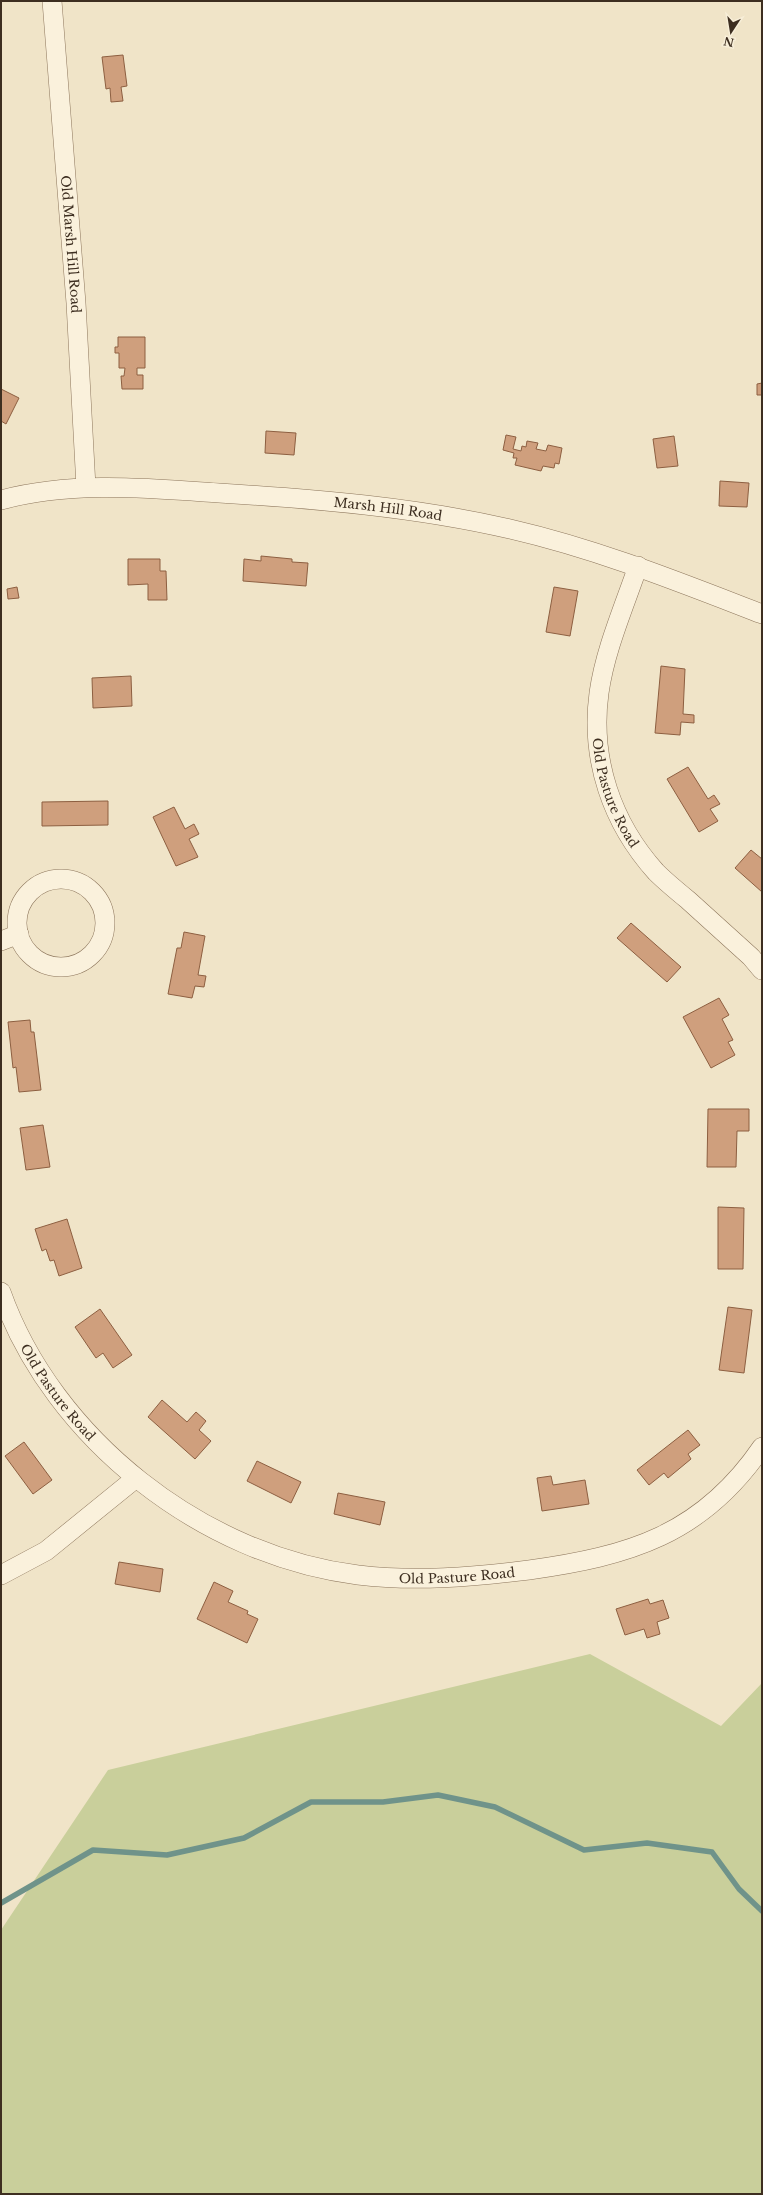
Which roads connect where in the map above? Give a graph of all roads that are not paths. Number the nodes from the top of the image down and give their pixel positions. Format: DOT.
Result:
graph roads {
  1 [pos="52,1"];
  2 [pos="86,487"];
  3 [pos="1,500"];
  4 [pos="638,566"];
  5 [pos="762,614"];
  6 [pos="19,934"];
  7 [pos="1,941"];
  8 [pos="762,970"];
  9 [pos="1,1292"];
  10 [pos="762,1447"];
  11 [pos="136,1478"];
  12 [pos="1,1575"];
  1 -- 2 [label="street, Old Marsh Hill Road"];
  2 -- 3 [label="street, Marsh Hill Road"];
  2 -- 4 [label="street, Marsh Hill Road"];
  4 -- 5 [label="street, Marsh Hill Road"];
  4 -- 8 [label="street, Old Pasture Road"];
  6 -- 6 [label="street"];
  6 -- 7 [label="street"];
  9 -- 11 [label="street, Old Pasture Road"];
  10 -- 11 [label="street, Old Pasture Road"];
  11 -- 12 [label="street"];
}
